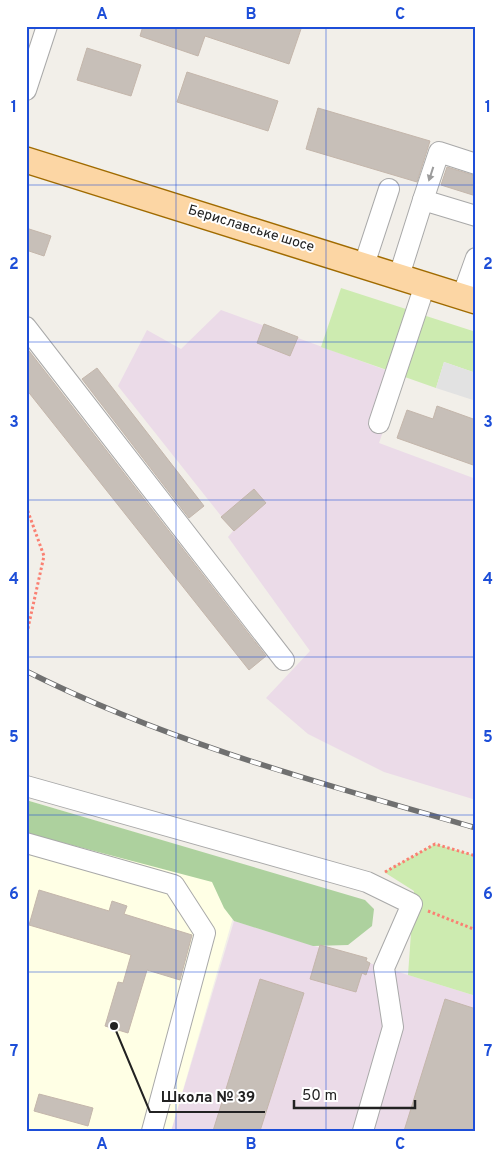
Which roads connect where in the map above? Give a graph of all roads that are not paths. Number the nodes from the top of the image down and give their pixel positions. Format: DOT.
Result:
graph roads {
  1 [pos="47,26"];
  2 [pos="26,90"];
  3 [pos="26,160"];
  4 [pos="476,164"];
  5 [pos="389,189"];
  6 [pos="423,200"];
  7 [pos="476,216"];
  8 [pos="476,258"];
  9 [pos="364,265"];
  10 [pos="399,276"];
  11 [pos="425,285"];
  12 [pos="469,299"];
  13 [pos="26,327"];
  14 [pos="380,422"];
  15 [pos="284,660"];
  16 [pos="26,786"];
  17 [pos="26,843"];
  18 [pos="152,1131"];
  19 [pos="364,1131"];
  1 -- 2 [label="street"];
  3 -- 9 [label="main road, Бериславське шосе"];
  4 -- 6 [label="street, one-way"];
  5 -- 9 [label="street"];
  6 -- 7 [label="street"];
  6 -- 10 [label="street"];
  8 -- 12 [label="street"];
  9 -- 10 [label="main road, Бериславське шосе"];
  10 -- 11 [label="main road, Бериславське шосе"];
  11 -- 12 [label="main road, Бериславське шосе"];
  11 -- 14 [label="street"];
  13 -- 15 [label="street"];
  16 -- 19 [label="street"];
  17 -- 18 [label="street"];
}
